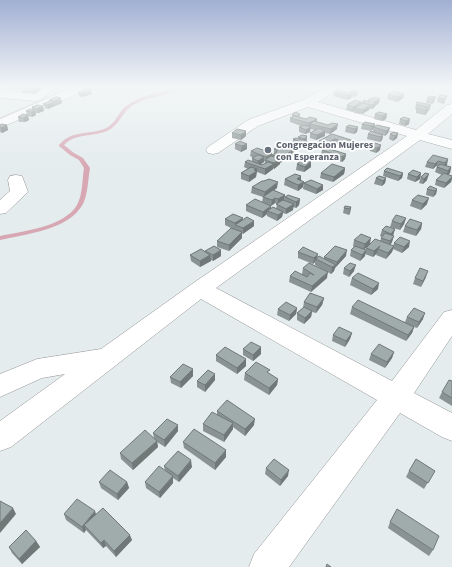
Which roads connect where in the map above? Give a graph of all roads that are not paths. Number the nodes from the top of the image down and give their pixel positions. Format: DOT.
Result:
graph roads {
  1 [pos="24,113"];
  2 [pos="282,113"];
  3 [pos="343,113"];
  4 [pos="445,113"];
  5 [pos="0,124"];
  6 [pos="418,135"];
  7 [pos="452,145"];
  8 [pos="213,150"];
  9 [pos="16,180"];
  10 [pos="0,209"];
  11 [pos="200,289"];
  12 [pos="452,318"];
  13 [pos="108,358"];
  14 [pos="0,386"];
  15 [pos="396,397"];
  16 [pos="452,428"];
  17 [pos="0,438"];
  18 [pos="267,567"];
  1 -- 5 [label="street"];
  2 -- 8 [label="street"];
  3 -- 6 [label="street"];
  4 -- 6 [label="street"];
  6 -- 7 [label="street"];
  6 -- 11 [label="street"];
  9 -- 10 [label="street"];
  11 -- 13 [label="street"];
  11 -- 15 [label="street"];
  12 -- 15 [label="street"];
  13 -- 14 [label="street"];
  13 -- 17 [label="street"];
  15 -- 16 [label="street"];
  15 -- 18 [label="street"];
}
